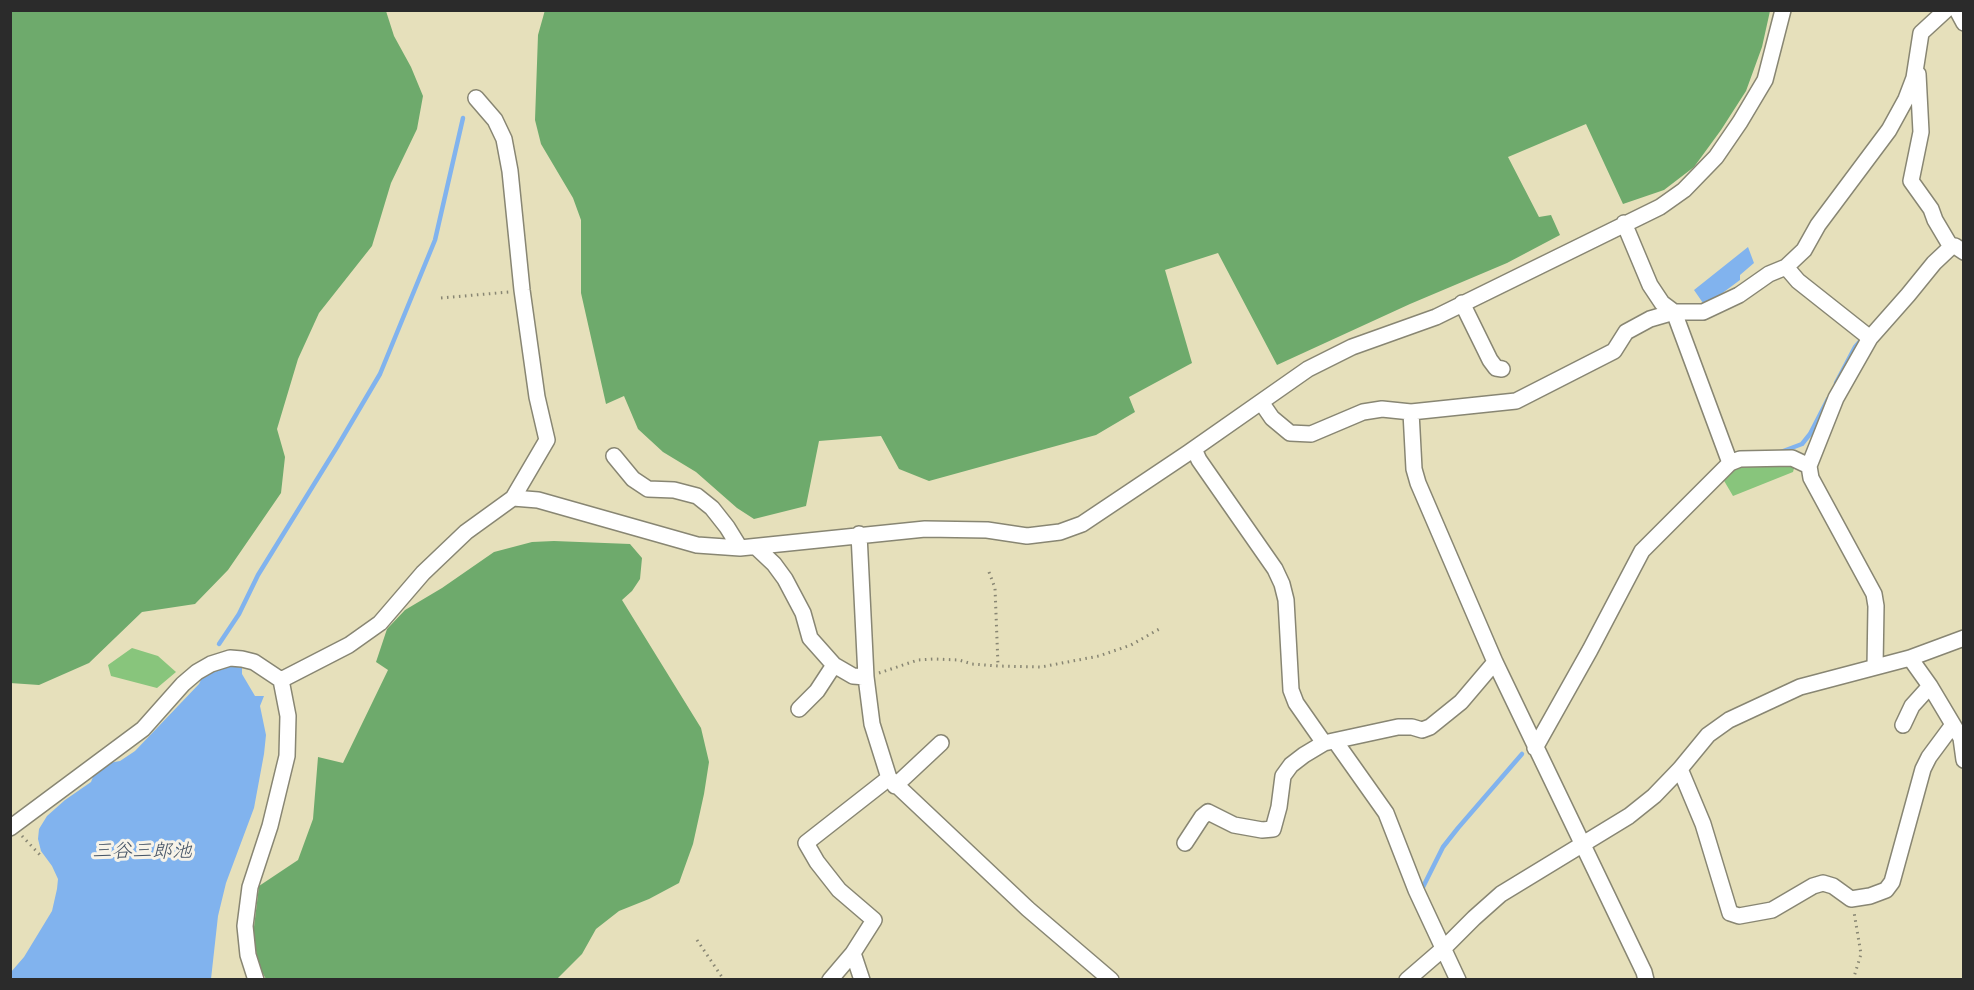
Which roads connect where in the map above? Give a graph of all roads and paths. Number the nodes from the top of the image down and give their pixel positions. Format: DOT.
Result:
graph roads {
  1 [pos="1783,10"];
  2 [pos="1946,10"];
  3 [pos="1957,10"];
  4 [pos="1964,23"];
  5 [pos="1916,65"];
  6 [pos="476,98"];
  7 [pos="1624,223"];
  8 [pos="1953,245"];
  9 [pos="1786,267"];
  10 [pos="522,290"];
  11 [pos="441,298"];
  12 [pos="1462,303"];
  13 [pos="1674,312"];
  14 [pos="1866,335"];
  15 [pos="1502,369"];
  16 [pos="1261,402"];
  17 [pos="1411,411"];
  18 [pos="1194,449"];
  19 [pos="614,456"];
  20 [pos="1730,463"];
  21 [pos="1809,466"];
  22 [pos="513,498"];
  23 [pos="859,534"];
  24 [pos="740,548"];
  25 [pos="757,548"];
  26 [pos="989,572"];
  27 [pos="1161,628"];
  28 [pos="1964,638"];
  29 [pos="1910,658"];
  30 [pos="1495,662"];
  31 [pos="834,665"];
  32 [pos="998,666"];
  33 [pos="1875,667"];
  34 [pos="866,677"];
  35 [pos="281,680"];
  36 [pos="1930,686"];
  37 [pos="799,709"];
  38 [pos="1903,725"];
  39 [pos="1952,726"];
  40 [pos="1329,742"];
  41 [pos="941,743"];
  42 [pos="1535,748"];
  43 [pos="1964,760"];
  44 [pos="1680,769"];
  45 [pos="892,782"];
  46 [pos="11,827"];
  47 [pos="1185,843"];
  48 [pos="1584,845"];
  49 [pos="40,856"];
  50 [pos="1851,899"];
  51 [pos="697,940"];
  52 [pos="1444,948"];
  53 [pos="853,953"];
  54 [pos="1102,977"];
  55 [pos="256,980"];
  56 [pos="724,980"];
  57 [pos="830,980"];
  58 [pos="862,980"];
  59 [pos="1407,980"];
  60 [pos="1458,980"];
  61 [pos="1646,980"];
  62 [pos="1852,980"];
  1 -- 7 [label="street"];
  2 -- 5 [label="street"];
  3 -- 4 [label="street"];
  5 -- 8 [label="street"];
  5 -- 9 [label="street"];
  6 -- 10 [label="street"];
  7 -- 12 [label="street"];
  7 -- 13 [label="street"];
  8 -- 14 [label="street"];
  9 -- 13 [label="street"];
  9 -- 14 [label="street"];
  10 -- 11 [label="path"];
  10 -- 22 [label="street"];
  12 -- 15 [label="street"];
  12 -- 16 [label="street"];
  13 -- 17 [label="street"];
  13 -- 20 [label="street"];
  14 -- 21 [label="street"];
  16 -- 17 [label="street"];
  16 -- 18 [label="street"];
  17 -- 30 [label="street"];
  18 -- 23 [label="street"];
  18 -- 40 [label="street"];
  19 -- 24 [label="street"];
  20 -- 21 [label="street"];
  20 -- 42 [label="street"];
  21 -- 33 [label="street"];
  22 -- 24 [label="street"];
  22 -- 35 [label="street"];
  23 -- 25 [label="street"];
  23 -- 34 [label="street"];
  24 -- 25 [label="street"];
  25 -- 31 [label="street"];
  26 -- 32 [label="path"];
  27 -- 32 [label="path"];
  28 -- 29 [label="street"];
  29 -- 33 [label="street"];
  29 -- 36 [label="street"];
  30 -- 40 [label="street"];
  30 -- 42 [label="street"];
  31 -- 34 [label="street"];
  31 -- 37 [label="street"];
  32 -- 34 [label="path"];
  33 -- 44 [label="street"];
  34 -- 45 [label="street"];
  35 -- 46 [label="street"];
  35 -- 55 [label="street"];
  36 -- 38 [label="street"];
  36 -- 39 [label="street"];
  39 -- 43 [label="street"];
  39 -- 50 [label="street"];
  40 -- 47 [label="street"];
  40 -- 52 [label="street"];
  41 -- 45 [label="street"];
  42 -- 48 [label="street"];
  44 -- 48 [label="street"];
  44 -- 50 [label="street"];
  45 -- 53 [label="street"];
  45 -- 54 [label="street"];
  46 -- 49 [label="path"];
  48 -- 52 [label="street"];
  48 -- 61 [label="street"];
  50 -- 62 [label="path"];
  51 -- 56 [label="path"];
  52 -- 59 [label="street"];
  52 -- 60 [label="street"];
  53 -- 57 [label="street"];
  53 -- 58 [label="street"];
}
